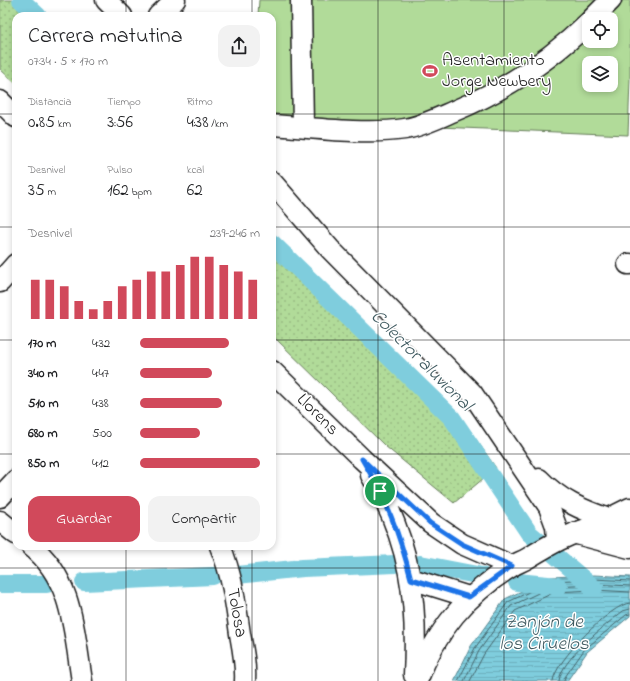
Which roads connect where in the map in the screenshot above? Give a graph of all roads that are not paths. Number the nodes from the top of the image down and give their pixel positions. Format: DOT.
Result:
graph roads {
  1 [pos="106,0"];
  2 [pos="175,0"];
  3 [pos="300,0"];
  4 [pos="611,0"];
  5 [pos="118,12"];
  6 [pos="162,12"];
  7 [pos="599,12"];
  8 [pos="582,28"];
  9 [pos="0,101"];
  10 [pos="12,113"];
  11 [pos="276,125"];
  12 [pos="303,127"];
  13 [pos="276,187"];
  14 [pos="12,268"];
  15 [pos="0,282"];
  16 [pos="276,375"];
  17 [pos="516,457"];
  18 [pos="362,459"];
  19 [pos="12,484"];
  20 [pos="0,497"];
  21 [pos="630,509"];
  22 [pos="0,521"];
  23 [pos="630,528"];
  24 [pos="12,531"];
  25 [pos="578,532"];
  26 [pos="630,547"];
  27 [pos="36,550"];
  28 [pos="222,550"];
  29 [pos="519,562"];
  30 [pos="411,579"];
  31 [pos="469,597"];
  32 [pos="82,681"];
  33 [pos="245,681"];
  34 [pos="414,681"];
  35 [pos="417,681"];
  1 -- 5 [label="street"];
  2 -- 6 [label="street"];
  3 -- 12 [label="street"];
  4 -- 7 [label="street"];
  8 -- 12 [label="street"];
  9 -- 10 [label="street"];
  11 -- 12 [label="street"];
  13 -- 17 [label="street"];
  14 -- 15 [label="street"];
  16 -- 18 [label="street, Llorens"];
  17 -- 25 [label="street"];
  17 -- 25 [label="street"];
  18 -- 29 [label="street, Llorens"];
  18 -- 30 [label="street, Llorens"];
  19 -- 20 [label="street"];
  21 -- 25 [label="main road"];
  22 -- 24 [label="street"];
  23 -- 25 [label="street"];
  25 -- 26 [label="main road"];
  25 -- 29 [label="street"];
  27 -- 32 [label="street"];
  28 -- 33 [label="street, Tolosa"];
  29 -- 31 [label="street"];
  30 -- 31 [label="street"];
  30 -- 34 [label="street, Llorens"];
  31 -- 35 [label="street"];
}
